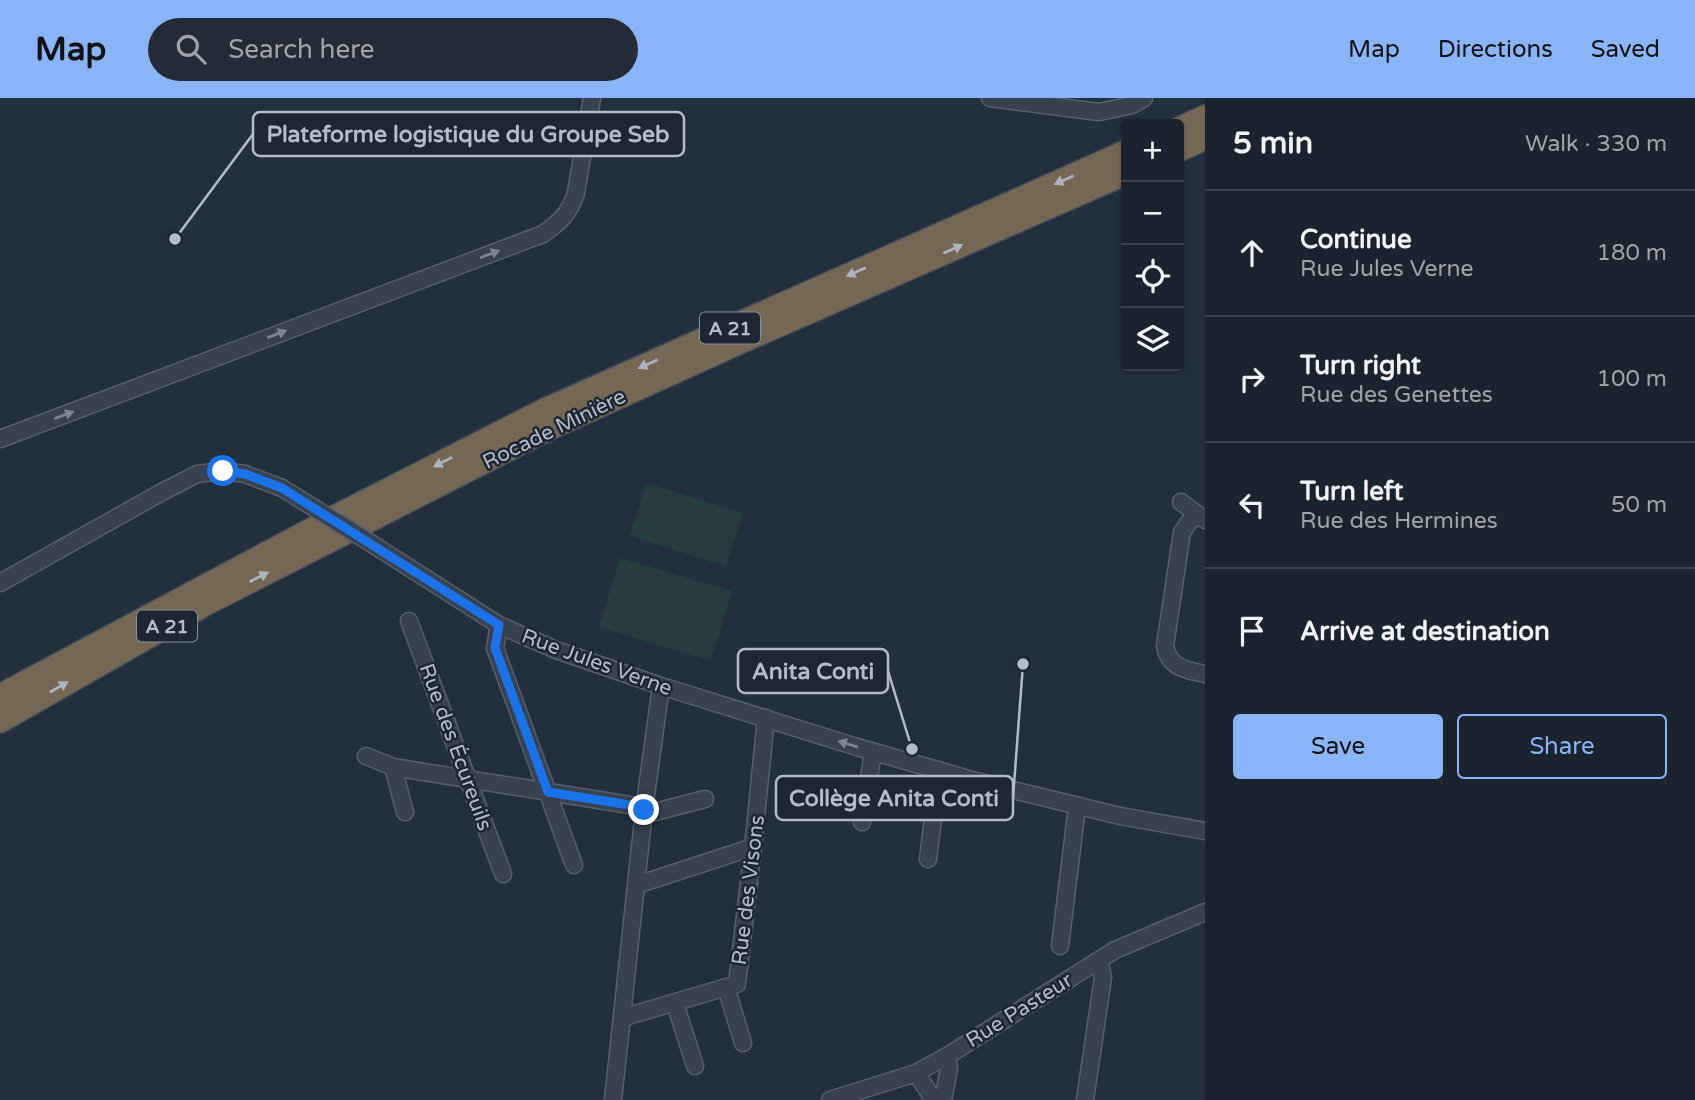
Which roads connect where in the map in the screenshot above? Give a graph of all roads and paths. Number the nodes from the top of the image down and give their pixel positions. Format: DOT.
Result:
graph roads {
  1 [pos="592,98"];
  2 [pos="989,98"];
  3 [pos="1144,98"];
  4 [pos="1205,117"];
  5 [pos="1184,127"];
  6 [pos="1205,138"];
  7 [pos="1184,148"];
  8 [pos="1121,154"];
  9 [pos="1121,175"];
  10 [pos="0,439"];
  11 [pos="1181,502"];
  12 [pos="1201,517"];
  13 [pos="0,583"];
  14 [pos="409,621"];
  15 [pos="499,625"];
  16 [pos="1205,674"];
  17 [pos="661,686"];
  18 [pos="0,696"];
  19 [pos="766,718"];
  20 [pos="0,721"];
  21 [pos="873,752"];
  22 [pos="366,756"];
  23 [pos="394,767"];
  24 [pos="939,770"];
  25 [pos="467,778"];
  26 [pos="548,792"];
  27 [pos="705,799"];
  28 [pos="1080,806"];
  29 [pos="644,810"];
  30 [pos="405,812"];
  31 [pos="862,822"];
  32 [pos="1205,831"];
  33 [pos="753,847"];
  34 [pos="928,859"];
  35 [pos="575,865"];
  36 [pos="503,874"];
  37 [pos="636,884"];
  38 [pos="1205,912"];
  39 [pos="1060,946"];
  40 [pos="1096,962"];
  41 [pos="726,987"];
  42 [pos="675,1003"];
  43 [pos="622,1020"];
  44 [pos="743,1043"];
  45 [pos="947,1056"];
  46 [pos="695,1066"];
  47 [pos="916,1073"];
  48 [pos="613,1100"];
  49 [pos="830,1100"];
  50 [pos="934,1100"];
  51 [pos="943,1100"];
  52 [pos="1084,1100"];
  10 -- 1 [label="street, one-way"];
  2 -- 3 [label="street"];
  4 -- 5 [label="highway"];
  6 -- 7 [label="highway"];
  8 -- 18 [label="highway, Rocade Minière / A 21, one-way"];
  20 -- 9 [label="highway, Rocade Minière / A 21, one-way"];
  11 -- 12 [label="street"];
  12 -- 16 [label="street"];
  13 -- 15 [label="street, Rue Jules Verne, bridge"];
  14 -- 25 [label="street, Rue des Écureuils"];
  15 -- 17 [label="street, Rue Jules Verne"];
  15 -- 26 [label="street"];
  17 -- 19 [label="street, Rue Jules Verne"];
  17 -- 29 [label="street"];
  21 -- 19 [label="street, Rue Jules Verne, one-way"];
  19 -- 33 [label="street, Rue des Visons"];
  21 -- 24 [label="street, Rue Jules Verne"];
  21 -- 31 [label="street"];
  22 -- 23 [label="street"];
  23 -- 25 [label="street"];
  23 -- 30 [label="street"];
  24 -- 28 [label="street, Rue Jules Verne"];
  24 -- 34 [label="street"];
  25 -- 26 [label="street"];
  25 -- 36 [label="street, Rue des Écureuils"];
  26 -- 29 [label="street"];
  26 -- 35 [label="street"];
  27 -- 29 [label="street"];
  28 -- 32 [label="street, Rue Jules Verne"];
  28 -- 39 [label="street"];
  29 -- 37 [label="street"];
  33 -- 37 [label="street"];
  33 -- 41 [label="street, Rue des Visons"];
  37 -- 43 [label="street"];
  38 -- 40 [label="street, Rue Pasteur"];
  40 -- 45 [label="street, Rue Pasteur"];
  40 -- 52 [label="street"];
  41 -- 42 [label="street, Rue des Visons"];
  41 -- 44 [label="street"];
  42 -- 43 [label="street, Rue des Visons"];
  42 -- 46 [label="street"];
  43 -- 48 [label="street"];
  45 -- 47 [label="street, Rue Pasteur"];
  45 -- 51 [label="street"];
  47 -- 49 [label="street, Rue Pasteur"];
  47 -- 50 [label="street"];
}
